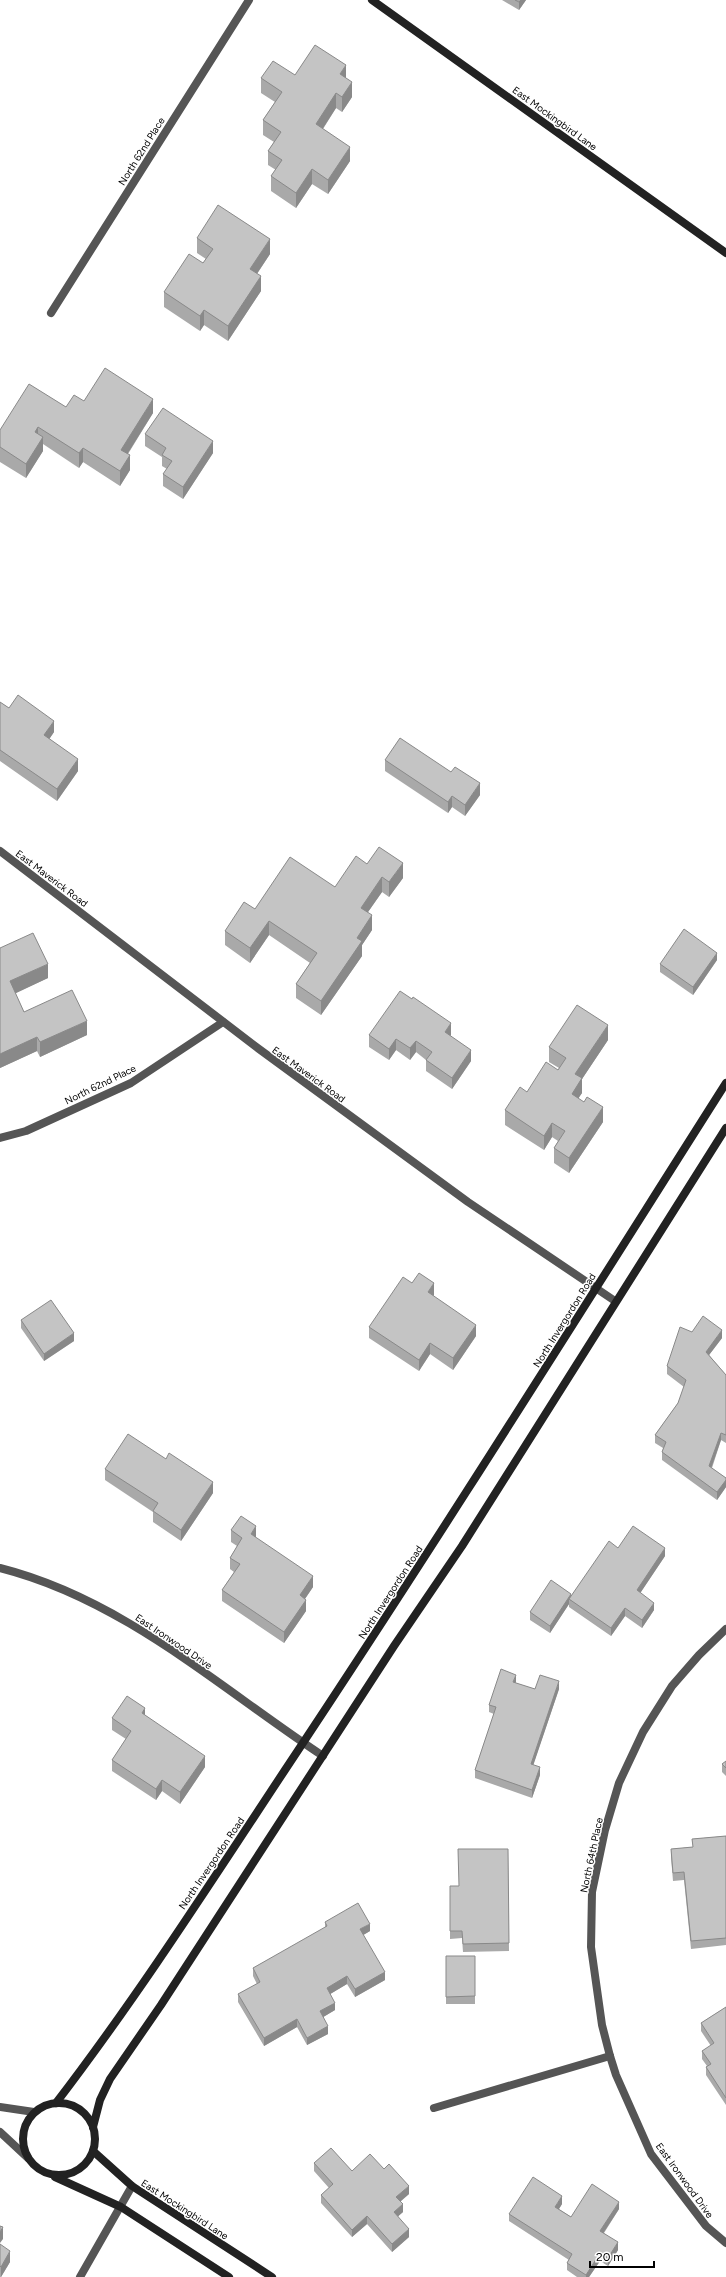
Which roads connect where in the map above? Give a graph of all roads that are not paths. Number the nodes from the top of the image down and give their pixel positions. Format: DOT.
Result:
graph roads {
  1 [pos="249,0"];
  2 [pos="372,0"];
  3 [pos="726,253"];
  4 [pos="51,313"];
  5 [pos="0,851"];
  6 [pos="223,1022"];
  7 [pos="726,1083"];
  8 [pos="726,1128"];
  9 [pos="0,1138"];
  10 [pos="596,1289"];
  11 [pos="616,1301"];
  12 [pos="0,1568"];
  13 [pos="726,1629"];
  14 [pos="303,1743"];
  15 [pos="323,1756"];
  16 [pos="610,2056"];
  17 [pos="56,2103"];
  18 [pos="0,2107"];
  19 [pos="434,2108"];
  20 [pos="34,2112"];
  21 [pos="93,2127"];
  22 [pos="0,2132"];
  23 [pos="93,2151"];
  24 [pos="28,2158"];
  25 [pos="49,2174"];
  26 [pos="132,2186"];
  27 [pos="121,2206"];
  28 [pos="726,2243"];
  29 [pos="80,2277"];
  30 [pos="229,2277"];
  31 [pos="272,2277"];
  1 -- 4 [label="street, North 62nd Place"];
  2 -- 3 [label="street, East Mockingbird Lane"];
  5 -- 6 [label="street, East Maverick Road"];
  6 -- 9 [label="street, North 62nd Place"];
  6 -- 10 [label="street, East Maverick Road"];
  7 -- 10 [label="street, North Invergordon Road"];
  8 -- 11 [label="street"];
  10 -- 11 [label="street, East Maverick Road"];
  10 -- 14 [label="street, North Invergordon Road"];
  11 -- 15 [label="street"];
  12 -- 14 [label="street, East Ironwood Drive"];
  13 -- 16 [label="street, North 64th Place"];
  14 -- 15 [label="street, East Ironwood Drive"];
  14 -- 17 [label="street, North Invergordon Road"];
  15 -- 21 [label="street"];
  16 -- 19 [label="street"];
  16 -- 28 [label="street, East Ironwood Drive"];
  17 -- 20 [label="street"];
  17 -- 21 [label="street"];
  18 -- 20 [label="street"];
  20 -- 24 [label="street"];
  21 -- 23 [label="street"];
  22 -- 24 [label="street"];
  23 -- 25 [label="street"];
  23 -- 26 [label="street, East Mockingbird Lane"];
  24 -- 25 [label="street"];
  25 -- 27 [label="street"];
  26 -- 27 [label="street"];
  26 -- 31 [label="street, East Mockingbird Lane"];
  27 -- 29 [label="street"];
  27 -- 30 [label="street"];
}
